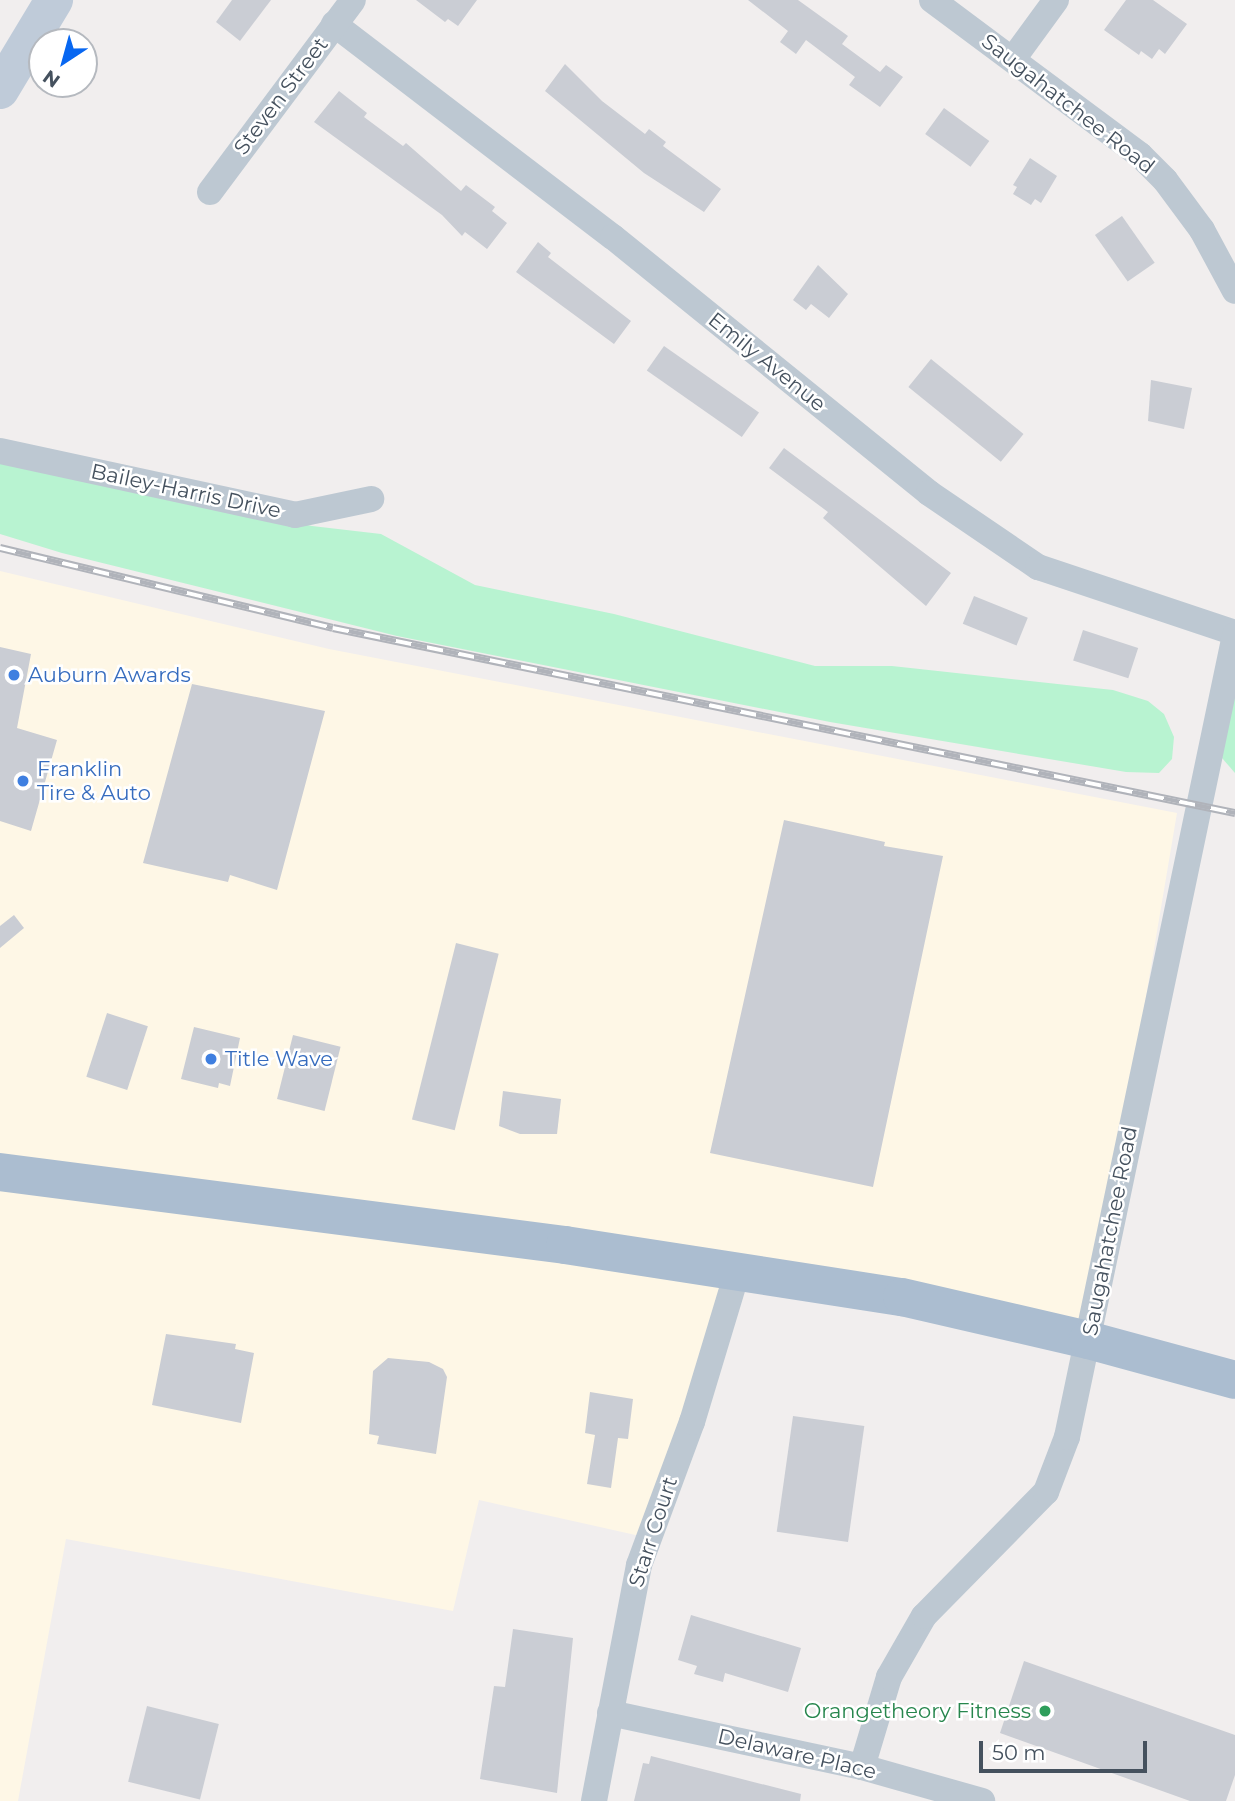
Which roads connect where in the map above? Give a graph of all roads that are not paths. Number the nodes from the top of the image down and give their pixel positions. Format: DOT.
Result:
graph roads {
  1 [pos="54,0"];
  2 [pos="353,0"];
  3 [pos="932,0"];
  4 [pos="1056,0"];
  5 [pos="334,24"];
  6 [pos="1013,59"];
  7 [pos="0,90"];
  8 [pos="209,192"];
  9 [pos="1235,291"];
  10 [pos="0,451"];
  11 [pos="371,499"];
  12 [pos="1235,634"];
  13 [pos="0,1172"];
  14 [pos="738,1270"];
  15 [pos="1088,1340"];
  16 [pos="1235,1380"];
  17 [pos="610,1713"];
  18 [pos="862,1768"];
  19 [pos="594,1801"];
  20 [pos="982,1801"];
  1 -- 7 [label="main road"];
  2 -- 5 [label="street, Steven Street"];
  3 -- 6 [label="street, Saugahatchee Road"];
  4 -- 6 [label="street"];
  5 -- 8 [label="street, Steven Street"];
  5 -- 12 [label="street, Emily Avenue"];
  6 -- 9 [label="street, Saugahatchee Road"];
  10 -- 11 [label="street, Bailey-Harris Drive"];
  12 -- 15 [label="street, Saugahatchee Road"];
  13 -- 14 [label="main road"];
  14 -- 15 [label="main road"];
  14 -- 17 [label="street, Starr Court"];
  15 -- 16 [label="main road"];
  15 -- 18 [label="street, Saugahatchee Road"];
  17 -- 18 [label="street, Delaware Place"];
  17 -- 19 [label="street, Starr Court"];
  18 -- 20 [label="street, Delaware Place"];
}
